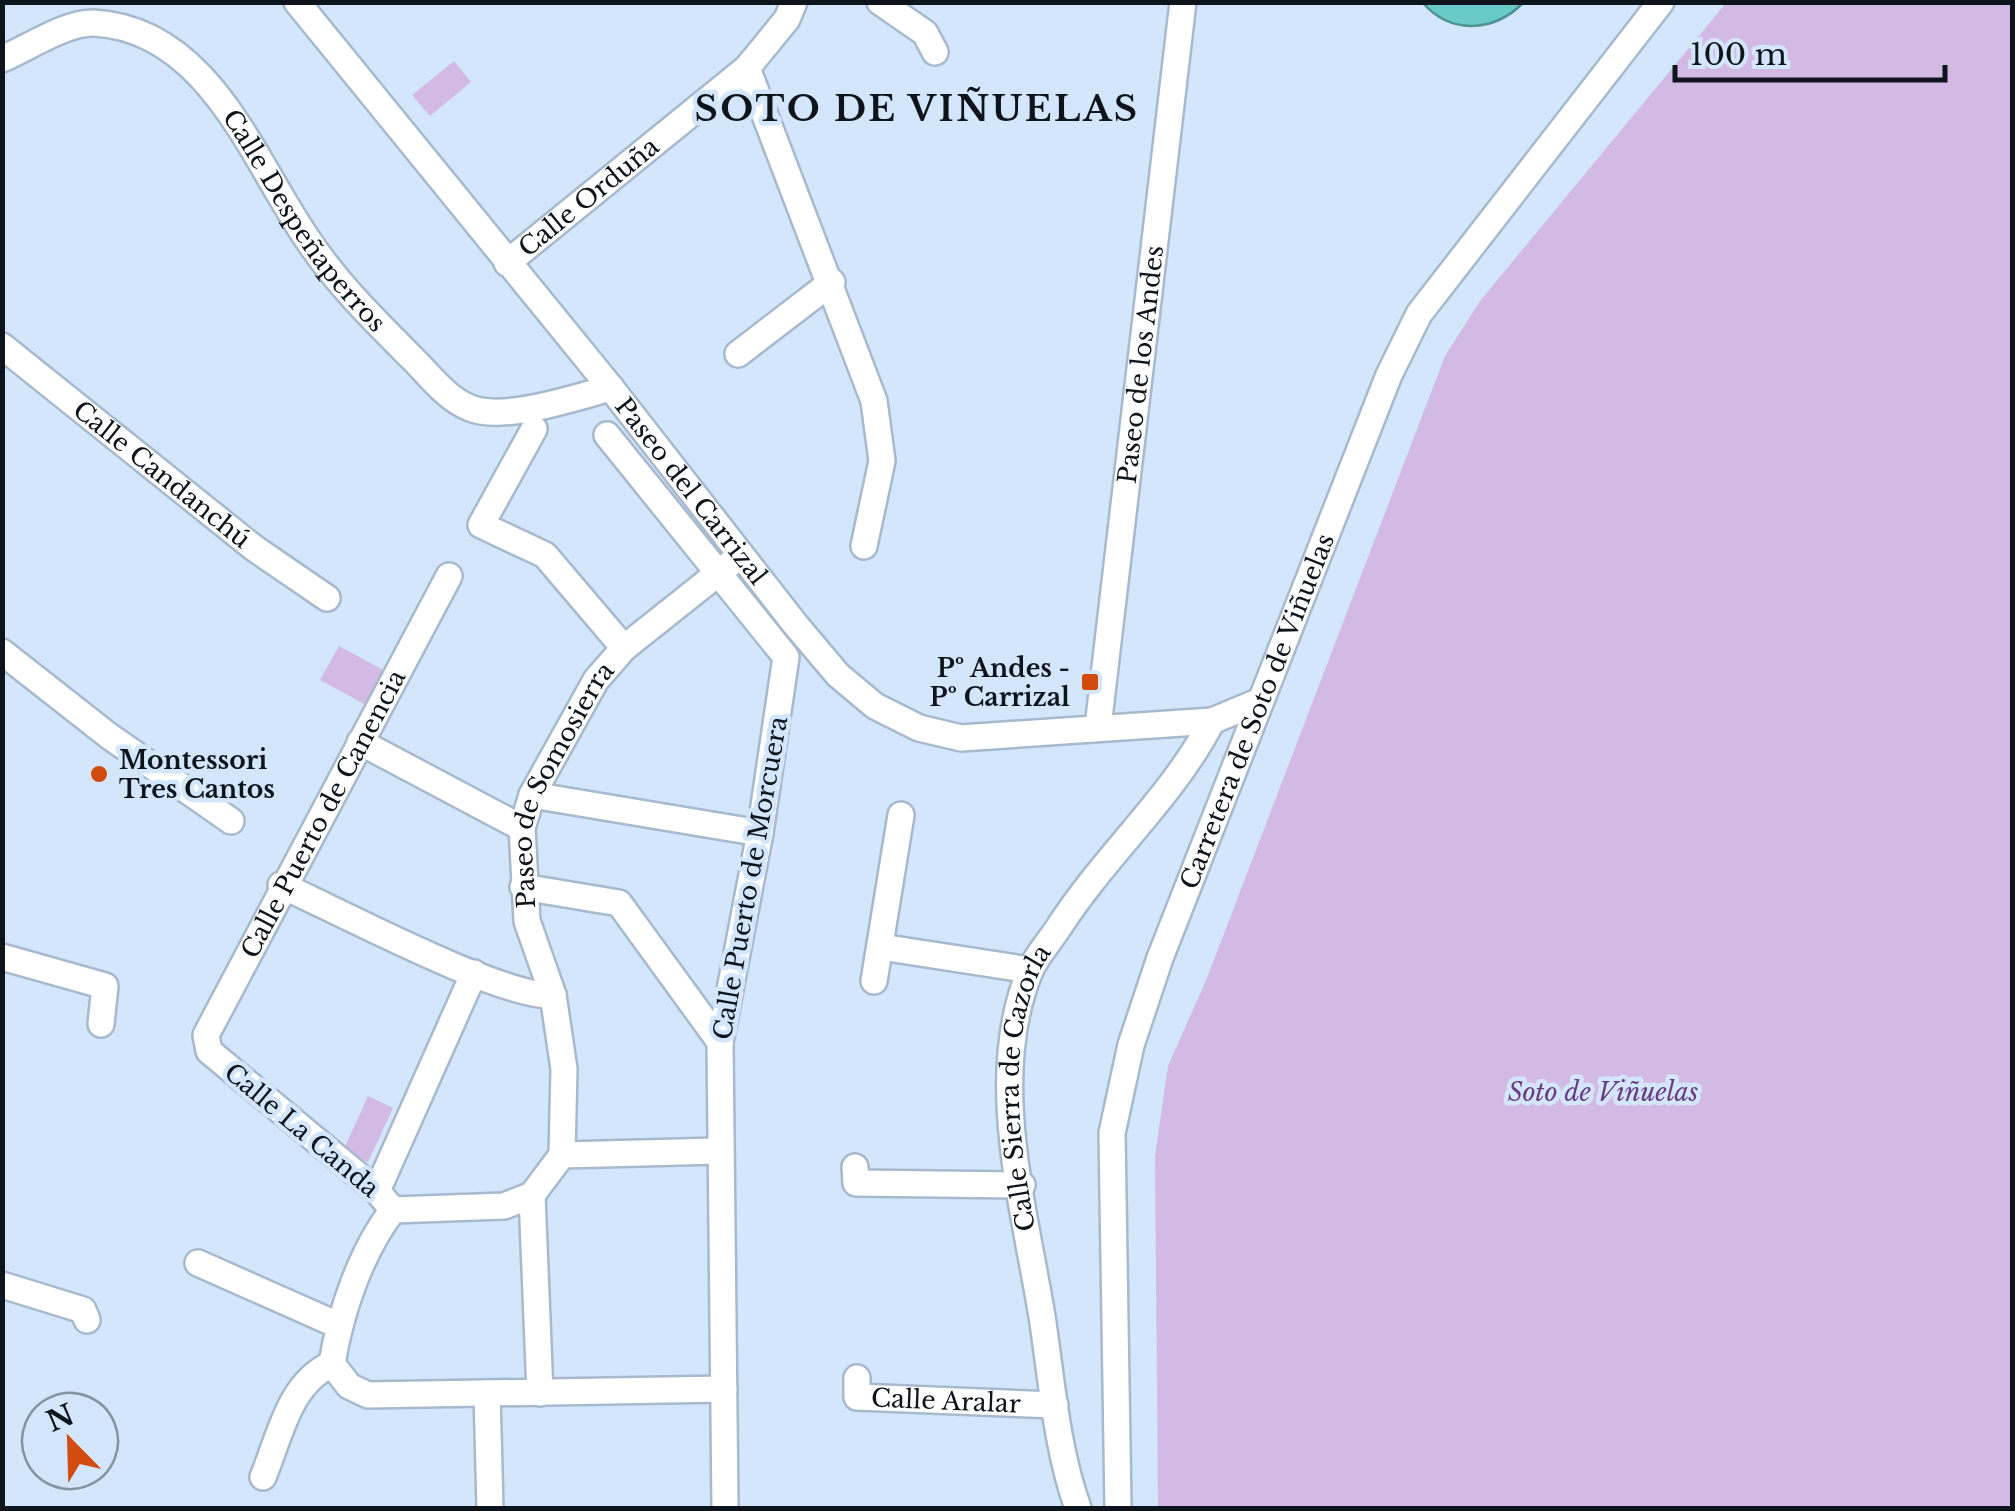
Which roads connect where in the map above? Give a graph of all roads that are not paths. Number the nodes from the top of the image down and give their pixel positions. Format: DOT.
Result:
graph roads {
  1 [pos="297,2"];
  2 [pos="794,2"];
  3 [pos="880,2"];
  4 [pos="1184,2"];
  5 [pos="1660,2"];
  6 [pos="935,52"];
  7 [pos="2,58"];
  8 [pos="746,68"];
  9 [pos="507,264"];
  10 [pos="832,282"];
  11 [pos="2,346"];
  12 [pos="738,354"];
  13 [pos="611,388"];
  14 [pos="534,429"];
  15 [pos="607,435"];
  16 [pos="864,546"];
  17 [pos="741,555"];
  18 [pos="718,573"];
  19 [pos="450,576"];
  20 [pos="328,598"];
  21 [pos="624,648"];
  22 [pos="2,652"];
  23 [pos="1260,700"];
  24 [pos="1212,721"];
  25 [pos="1098,727"];
  26 [pos="360,742"];
  27 [pos="1240,748"];
  28 [pos="532,795"];
  29 [pos="901,815"];
  30 [pos="230,821"];
  31 [pos="522,828"];
  32 [pos="760,833"];
  33 [pos="282,886"];
  34 [pos="523,886"];
  35 [pos="881,947"];
  36 [pos="2,956"];
  37 [pos="1030,970"];
  38 [pos="474,973"];
  39 [pos="874,981"];
  40 [pos="553,995"];
  41 [pos="101,1024"];
  42 [pos="720,1042"];
  43 [pos="210,1052"];
  44 [pos="719,1151"];
  45 [pos="562,1155"];
  46 [pos="855,1166"];
  47 [pos="1022,1185"];
  48 [pos="532,1195"];
  49 [pos="385,1201"];
  50 [pos="198,1263"];
  51 [pos="2,1285"];
  52 [pos="88,1320"];
  53 [pos="340,1326"];
  54 [pos="332,1364"];
  55 [pos="856,1378"];
  56 [pos="724,1390"];
  57 [pos="540,1392"];
  58 [pos="486,1393"];
  59 [pos="1055,1405"];
  60 [pos="263,1477"];
  61 [pos="490,1508"];
  62 [pos="725,1508"];
  63 [pos="1078,1508"];
  64 [pos="1118,1508"];
  1 -- 9 [label="street, Paseo del Carrizal"];
  2 -- 8 [label="street, Calle Orduña"];
  3 -- 6 [label="street"];
  4 -- 25 [label="street, Paseo de los Andes"];
  5 -- 23 [label="street, Carretera de Soto de Viñuelas"];
  7 -- 13 [label="street, Calle Despeñaperros"];
  8 -- 9 [label="street, Calle Orduña"];
  8 -- 10 [label="street"];
  9 -- 13 [label="street, Paseo del Carrizal"];
  10 -- 12 [label="street"];
  10 -- 16 [label="street"];
  11 -- 20 [label="street, Calle Candanchú"];
  13 -- 17 [label="street, Paseo del Carrizal"];
  14 -- 21 [label="street"];
  15 -- 18 [label="street, Calle Puerto de Morcuera"];
  17 -- 18 [label="street, Paseo de Somosierra"];
  17 -- 25 [label="street, Paseo del Carrizal"];
  18 -- 21 [label="street, Paseo de Somosierra"];
  18 -- 32 [label="street, Calle Puerto de Morcuera"];
  19 -- 26 [label="street, Calle Puerto de Canencia"];
  21 -- 28 [label="street, Paseo de Somosierra"];
  22 -- 30 [label="street"];
  23 -- 24 [label="street, Paseo del Carrizal"];
  23 -- 27 [label="street, Carretera de Soto de Viñuelas"];
  24 -- 25 [label="street, Paseo del Carrizal"];
  24 -- 27 [label="street"];
  24 -- 37 [label="street, Calle Sierra de Cazorla"];
  26 -- 31 [label="street"];
  26 -- 33 [label="street, Calle Puerto de Canencia"];
  27 -- 64 [label="street, Carretera de Soto de Viñuelas"];
  28 -- 31 [label="street, Paseo de Somosierra"];
  28 -- 32 [label="street"];
  29 -- 35 [label="street"];
  31 -- 34 [label="street, Paseo de Somosierra"];
  32 -- 42 [label="street, Calle Puerto de Morcuera"];
  33 -- 38 [label="street"];
  33 -- 43 [label="street, Calle Puerto de Canencia"];
  34 -- 40 [label="street, Paseo de Somosierra"];
  34 -- 42 [label="street"];
  35 -- 37 [label="street"];
  35 -- 39 [label="street"];
  36 -- 41 [label="street"];
  37 -- 47 [label="street, Calle Sierra de Cazorla"];
  38 -- 40 [label="street"];
  38 -- 49 [label="street"];
  40 -- 45 [label="street, Paseo de Somosierra"];
  42 -- 44 [label="street, Calle Puerto de Morcuera"];
  43 -- 49 [label="street, Calle La Canda"];
  44 -- 45 [label="street"];
  44 -- 56 [label="street, Calle Puerto de Morcuera"];
  45 -- 48 [label="street"];
  46 -- 47 [label="street"];
  47 -- 59 [label="street, Calle Sierra de Cazorla"];
  48 -- 49 [label="street"];
  48 -- 57 [label="street"];
  49 -- 53 [label="street"];
  50 -- 53 [label="street"];
  51 -- 52 [label="street"];
  53 -- 54 [label="street"];
  54 -- 58 [label="street"];
  54 -- 60 [label="street"];
  55 -- 59 [label="street, Calle Aralar"];
  56 -- 57 [label="street"];
  56 -- 62 [label="street, Calle Puerto de Morcuera"];
  57 -- 58 [label="street"];
  58 -- 61 [label="street"];
  59 -- 63 [label="street, Calle Sierra de Cazorla"];
}
